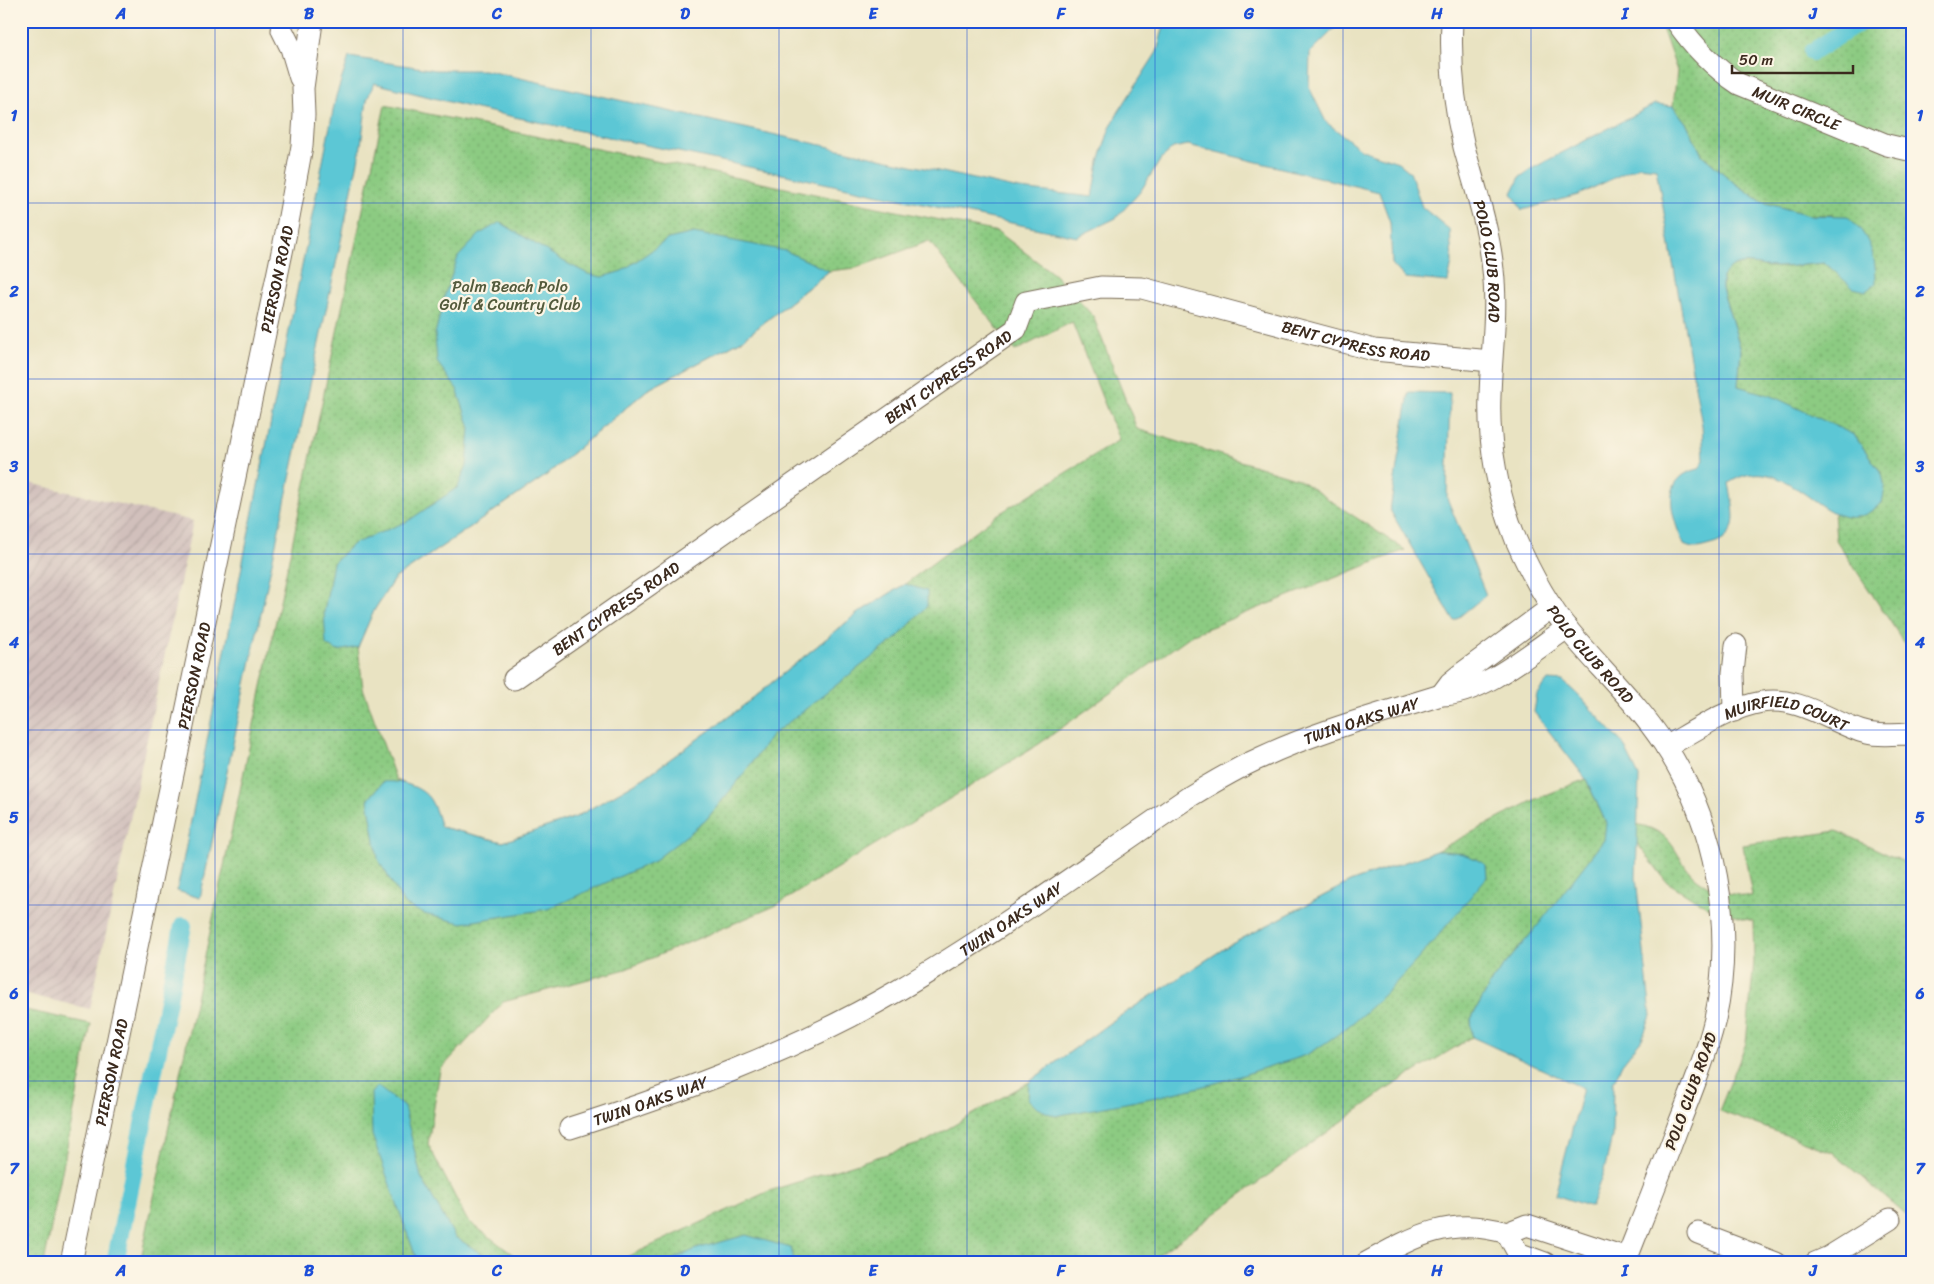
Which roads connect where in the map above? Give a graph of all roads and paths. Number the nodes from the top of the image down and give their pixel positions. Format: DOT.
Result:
graph roads {
  1 [pos="312,21"];
  2 [pos="1452,21"];
  3 [pos="1676,21"];
  4 [pos="274,25"];
  5 [pos="303,88"];
  6 [pos="1913,151"];
  7 [pos="1492,361"];
  8 [pos="1552,607"];
  9 [pos="1567,628"];
  10 [pos="1736,645"];
  11 [pos="514,679"];
  12 [pos="1441,695"];
  13 [pos="1734,711"];
  14 [pos="1913,734"];
  15 [pos="1666,747"];
  16 [pos="570,1128"];
  17 [pos="1890,1220"];
  18 [pos="1507,1233"];
  19 [pos="1698,1233"];
  20 [pos="1741,1257"];
  21 [pos="1626,1260"];
  22 [pos="71,1263"];
  23 [pos="1366,1263"];
  24 [pos="1545,1263"];
  25 [pos="1776,1263"];
  26 [pos="1815,1263"];
  1 -- 4 [label="street"];
  1 -- 5 [label="street, PIERSON ROAD"];
  2 -- 7 [label="street, POLO CLUB ROAD"];
  3 -- 6 [label="street, MUIR CIRCLE"];
  4 -- 5 [label="street, PIERSON ROAD"];
  5 -- 22 [label="street, PIERSON ROAD"];
  7 -- 8 [label="street, POLO CLUB ROAD"];
  7 -- 11 [label="street, BENT CYPRESS ROAD"];
  8 -- 9 [label="street, POLO CLUB ROAD"];
  8 -- 12 [label="street, TWIN OAKS WAY"];
  9 -- 12 [label="street, TWIN OAKS WAY"];
  9 -- 15 [label="street, POLO CLUB ROAD"];
  10 -- 13 [label="street"];
  12 -- 16 [label="street, TWIN OAKS WAY"];
  13 -- 14 [label="street, MUIRFIELD COURT"];
  13 -- 15 [label="street, MUIRFIELD COURT"];
  15 -- 21 [label="street, POLO CLUB ROAD"];
  17 -- 26 [label="street"];
  18 -- 21 [label="street"];
  18 -- 23 [label="street"];
  18 -- 24 [label="street"];
  19 -- 20 [label="street"];
  20 -- 25 [label="street"];
}
